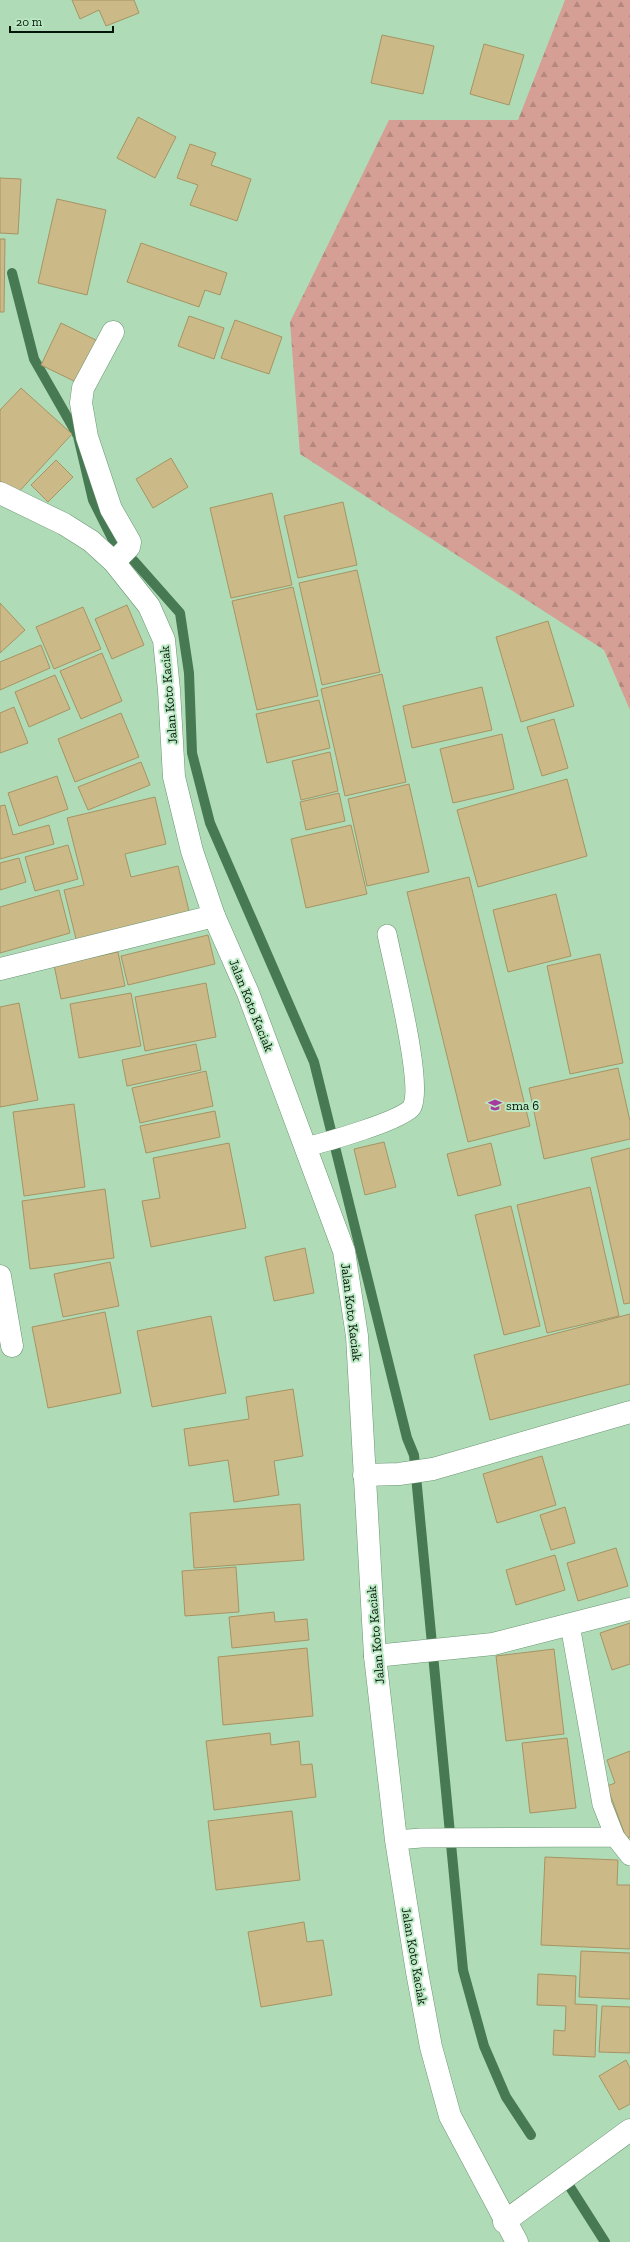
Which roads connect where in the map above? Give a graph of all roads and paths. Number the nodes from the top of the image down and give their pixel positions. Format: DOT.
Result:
graph roads {
  1 [pos="113,332"];
  2 [pos="0,493"];
  3 [pos="121,556"];
  4 [pos="214,916"];
  5 [pos="387,934"];
  6 [pos="0,969"];
  7 [pos="305,1147"];
  8 [pos="0,1276"];
  9 [pos="12,1346"];
  10 [pos="630,1412"];
  11 [pos="364,1475"];
  12 [pos="630,1609"];
  13 [pos="570,1625"];
  14 [pos="385,1655"];
  15 [pos="615,1836"];
  16 [pos="396,1840"];
  17 [pos="630,1856"];
  18 [pos="629,2130"];
  19 [pos="513,2216"];
  20 [pos="517,2242"];
  1 -- 3 [label="street"];
  2 -- 3 [label="street, Jalan Koto Kaciak"];
  3 -- 4 [label="street, Jalan Koto Kaciak"];
  4 -- 6 [label="street"];
  4 -- 7 [label="street, Jalan Koto Kaciak"];
  5 -- 7 [label="lane"];
  7 -- 11 [label="street, Jalan Koto Kaciak"];
  8 -- 9 [label="street"];
  10 -- 11 [label="street"];
  11 -- 14 [label="street, Jalan Koto Kaciak"];
  12 -- 13 [label="street"];
  13 -- 14 [label="street"];
  13 -- 15 [label="lane"];
  14 -- 16 [label="street, Jalan Koto Kaciak"];
  15 -- 16 [label="lane"];
  15 -- 17 [label="lane"];
  16 -- 19 [label="street, Jalan Koto Kaciak"];
  18 -- 19 [label="street"];
  19 -- 20 [label="street, Jalan Koto Kaciak"];
}
